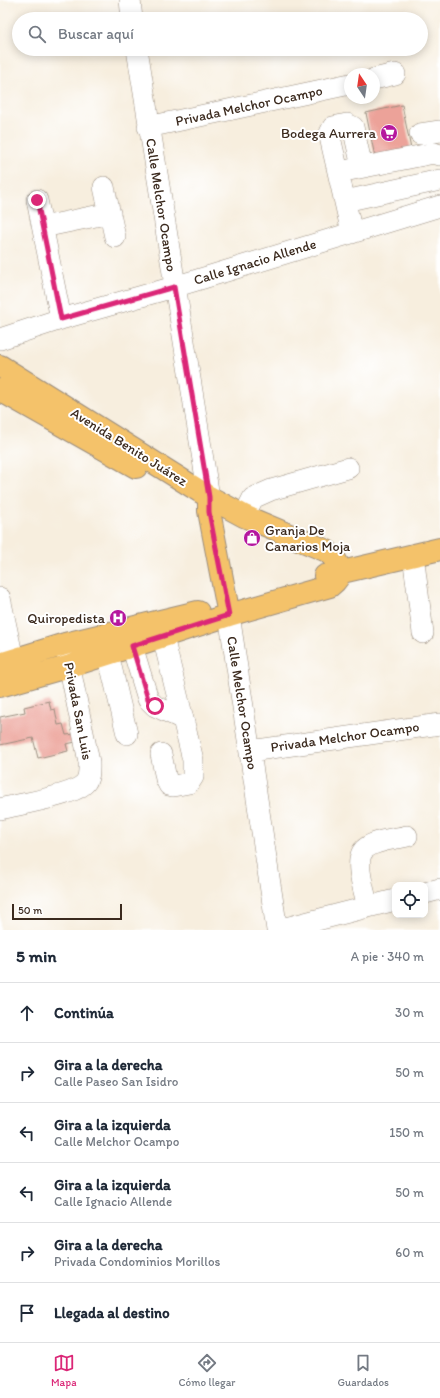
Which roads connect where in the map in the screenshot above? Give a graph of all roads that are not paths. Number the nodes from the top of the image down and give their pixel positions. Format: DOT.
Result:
graph roads {
  1 [pos="130,0"];
  2 [pos="131,12"];
  3 [pos="138,56"];
  4 [pos="395,74"];
  5 [pos="380,78"];
  6 [pos="344,85"];
  7 [pos="148,128"];
  8 [pos="440,131"];
  9 [pos="420,134"];
  10 [pos="440,155"];
  11 [pos="362,167"];
  12 [pos="339,173"];
  13 [pos="440,180"];
  14 [pos="104,187"];
  15 [pos="37,200"];
  16 [pos="345,201"];
  17 [pos="440,206"];
  18 [pos="110,213"];
  19 [pos="43,227"];
  20 [pos="352,233"];
  21 [pos="115,237"];
  22 [pos="174,287"];
  23 [pos="61,319"];
  24 [pos="0,339"];
  25 [pos="0,366"];
  26 [pos="0,390"];
  27 [pos="348,468"];
  28 [pos="209,504"];
  29 [pos="244,516"];
  30 [pos="440,549"];
  31 [pos="326,551"];
  32 [pos="413,555"];
  33 [pos="383,562"];
  34 [pos="340,572"];
  35 [pos="0,598"];
  36 [pos="228,610"];
  37 [pos="423,634"];
  38 [pos="163,637"];
  39 [pos="65,644"];
  40 [pos="132,646"];
  41 [pos="108,654"];
  42 [pos="70,666"];
  43 [pos="8,672"];
  44 [pos="183,719"];
  45 [pos="440,724"];
  46 [pos="127,734"];
  47 [pos="250,751"];
  48 [pos="160,754"];
  49 [pos="0,809"];
  50 [pos="408,836"];
  51 [pos="440,889"];
  52 [pos="428,892"];
  53 [pos="392,901"];
  54 [pos="368,907"];
  55 [pos="278,930"];
  1 -- 2 [label="street"];
  3 -- 7 [label="street, Calle Melchor Ocampo"];
  4 -- 5 [label="street"];
  6 -- 7 [label="street, Privada Melchor Ocampo"];
  7 -- 22 [label="street, Calle Melchor Ocampo"];
  8 -- 9 [label="street"];
  10 -- 11 [label="street"];
  11 -- 12 [label="street"];
  11 -- 12 [label="street"];
  12 -- 16 [label="street"];
  13 -- 16 [label="street"];
  14 -- 18 [label="street"];
  15 -- 19 [label="street"];
  16 -- 20 [label="street"];
  17 -- 20 [label="street, Calle Ignacio Allende"];
  18 -- 19 [label="street"];
  18 -- 21 [label="street"];
  19 -- 23 [label="street"];
  20 -- 22 [label="street, Calle Ignacio Allende"];
  22 -- 23 [label="street, Calle Ignacio Allende"];
  22 -- 28 [label="street, Calle Melchor Ocampo"];
  23 -- 24 [label="street, Calle Ignacio Allende"];
  25 -- 28 [label="main road, Avenida Benito Juárez"];
  26 -- 28 [label="main road, Avenida Benito Juárez"];
  27 -- 29 [label="street"];
  28 -- 29 [label="main road, Avenida Benito Juárez"];
  28 -- 36 [label="main road, Calle Melchor Ocampo"];
  29 -- 31 [label="main road, Avenida Benito Juárez"];
  30 -- 32 [label="main road"];
  31 -- 33 [label="main road"];
  31 -- 34 [label="main road, Avenida Benito Juárez"];
  32 -- 33 [label="main road"];
  32 -- 37 [label="street"];
  33 -- 34 [label="main road"];
  34 -- 36 [label="main road"];
  35 -- 43 [label="street"];
  36 -- 38 [label="main road"];
  36 -- 39 [label="main road"];
  36 -- 47 [label="street, Calle Melchor Ocampo"];
  38 -- 40 [label="main road"];
  38 -- 44 [label="street"];
  39 -- 42 [label="street, Privada San Luis"];
  39 -- 43 [label="main road"];
  40 -- 41 [label="main road"];
  40 -- 44 [label="street"];
  41 -- 42 [label="main road"];
  41 -- 46 [label="street"];
  42 -- 43 [label="main road"];
  42 -- 49 [label="street, Privada San Luis"];
  44 -- 48 [label="street"];
  45 -- 47 [label="street, Privada Melchor Ocampo"];
  47 -- 55 [label="street, Calle Melchor Ocampo"];
  50 -- 54 [label="street"];
  51 -- 52 [label="street"];
  53 -- 54 [label="street"];
  54 -- 55 [label="street"];
}
